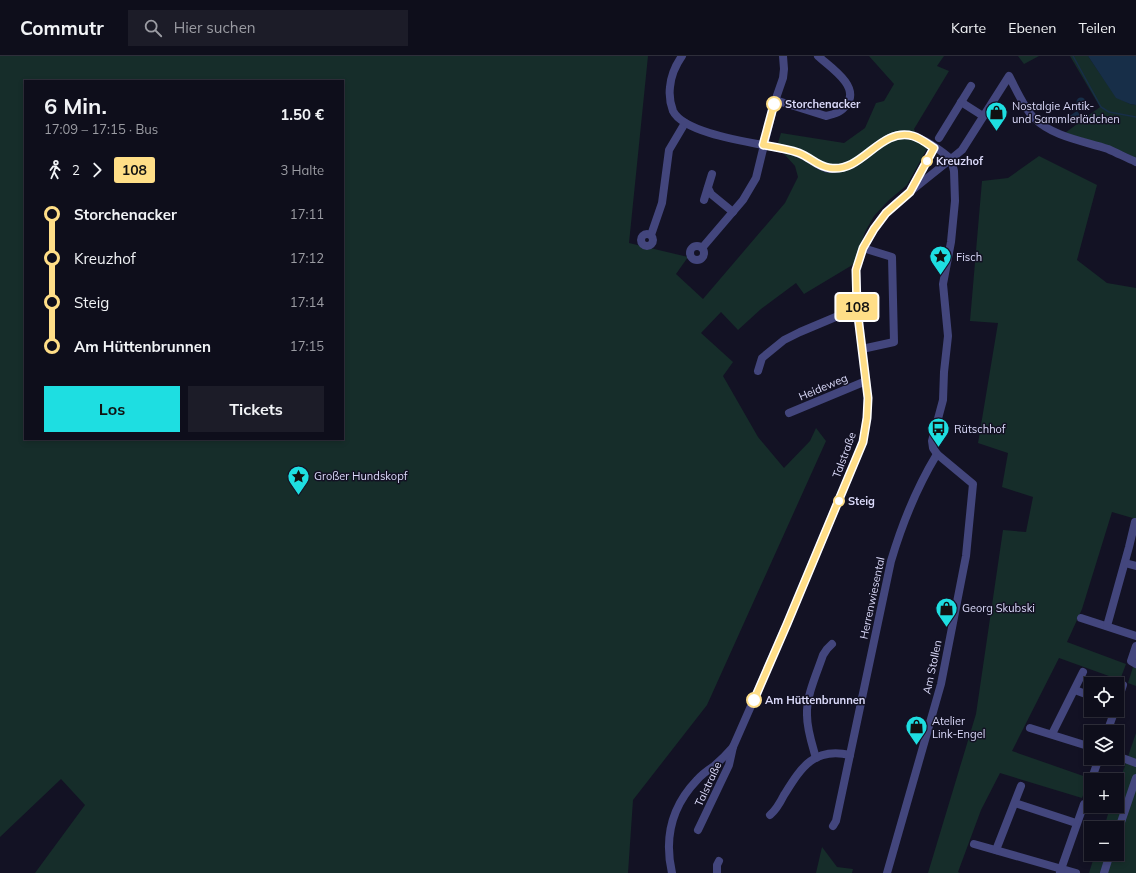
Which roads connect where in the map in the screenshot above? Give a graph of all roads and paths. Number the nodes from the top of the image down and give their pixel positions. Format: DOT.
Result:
graph roads {
  1 [pos="682,56"];
  2 [pos="783,56"];
  3 [pos="818,56"];
  4 [pos="971,86"];
  5 [pos="775,100"];
  6 [pos="961,102"];
  7 [pos="983,116"];
  8 [pos="685,123"];
  9 [pos="939,138"];
  10 [pos="763,145"];
  11 [pos="934,148"];
  12 [pos="951,159"];
  13 [pos="1136,162"];
  14 [pos="712,174"];
  15 [pos="708,188"];
  16 [pos="910,192"];
  17 [pos="704,200"];
  18 [pos="733,212"];
  19 [pos="651,235"];
  20 [pos="702,248"];
  21 [pos="863,248"];
  22 [pos="857,308"];
  23 [pos="862,349"];
  24 [pos="758,371"];
  25 [pos="866,381"];
  26 [pos="789,413"];
  27 [pos="937,454"];
  28 [pos="1135,522"];
  29 [pos="1133,548"];
  30 [pos="1125,563"];
  31 [pos="1136,566"];
  32 [pos="1081,618"];
  33 [pos="1107,626"];
  34 [pos="1136,636"];
  35 [pos="832,644"];
  36 [pos="1136,646"];
  37 [pos="1136,664"];
  38 [pos="1083,672"];
  39 [pos="1075,690"];
  40 [pos="1084,693"];
  41 [pos="1030,728"];
  42 [pos="1052,734"];
  43 [pos="1084,745"];
  44 [pos="733,747"];
  45 [pos="850,755"];
  46 [pos="816,758"];
  47 [pos="1124,759"];
  48 [pos="1136,763"];
  49 [pos="1136,778"];
  50 [pos="1021,786"];
  51 [pos="1015,803"];
  52 [pos="1084,804"];
  53 [pos="770,815"];
  54 [pos="1121,821"];
  55 [pos="1076,823"];
  56 [pos="833,826"];
  57 [pos="698,830"];
  58 [pos="974,844"];
  59 [pos="996,850"];
  60 [pos="719,861"];
  61 [pos="1108,861"];
  62 [pos="1060,871"];
  63 [pos="672,873"];
  64 [pos="718,873"];
  65 [pos="887,873"];
  66 [pos="1076,873"];
  67 [pos="1104,873"];
  1 -- 8 [label="street"];
  2 -- 5 [label="street"];
  3 -- 5 [label="street"];
  4 -- 6 [label="street"];
  5 -- 10 [label="street"];
  6 -- 7 [label="street"];
  6 -- 9 [label="street"];
  7 -- 12 [label="street, Talstraße"];
  7 -- 13 [label="street, Talstraße"];
  8 -- 10 [label="street"];
  8 -- 19 [label="street"];
  10 -- 11 [label="street"];
  10 -- 18 [label="street"];
  11 -- 12 [label="street"];
  11 -- 16 [label="street, Talstraße"];
  12 -- 16 [label="street, Talstraße"];
  12 -- 27 [label="street"];
  14 -- 15 [label="street"];
  15 -- 17 [label="street"];
  15 -- 18 [label="street"];
  16 -- 21 [label="street, Talstraße"];
  18 -- 20 [label="street"];
  21 -- 22 [label="street, Talstraße"];
  21 -- 23 [label="street"];
  22 -- 23 [label="street, Talstraße"];
  22 -- 24 [label="street"];
  23 -- 25 [label="street, Talstraße"];
  25 -- 26 [label="street, Heideweg"];
  25 -- 44 [label="street, Talstraße"];
  27 -- 45 [label="street, Herrenwiesental"];
  27 -- 65 [label="street, Am Stollen"];
  28 -- 29 [label="street"];
  29 -- 30 [label="street"];
  30 -- 31 [label="street"];
  30 -- 33 [label="street"];
  32 -- 33 [label="street"];
  33 -- 34 [label="street"];
  35 -- 46 [label="street"];
  36 -- 37 [label="street"];
  38 -- 39 [label="street"];
  39 -- 40 [label="street"];
  39 -- 42 [label="street"];
  41 -- 42 [label="street"];
  42 -- 43 [label="street"];
  44 -- 57 [label="street, Talstraße"];
  44 -- 63 [label="street, Talstraße"];
  45 -- 46 [label="street"];
  45 -- 56 [label="street, Herrenwiesental"];
  46 -- 53 [label="street"];
  47 -- 48 [label="street"];
  49 -- 54 [label="street"];
  50 -- 51 [label="street"];
  51 -- 55 [label="street"];
  51 -- 59 [label="street"];
  52 -- 55 [label="street"];
  55 -- 62 [label="street"];
  58 -- 59 [label="street"];
  59 -- 62 [label="street"];
  60 -- 64 [label="street"];
  61 -- 67 [label="street"];
  62 -- 66 [label="street"];
}
